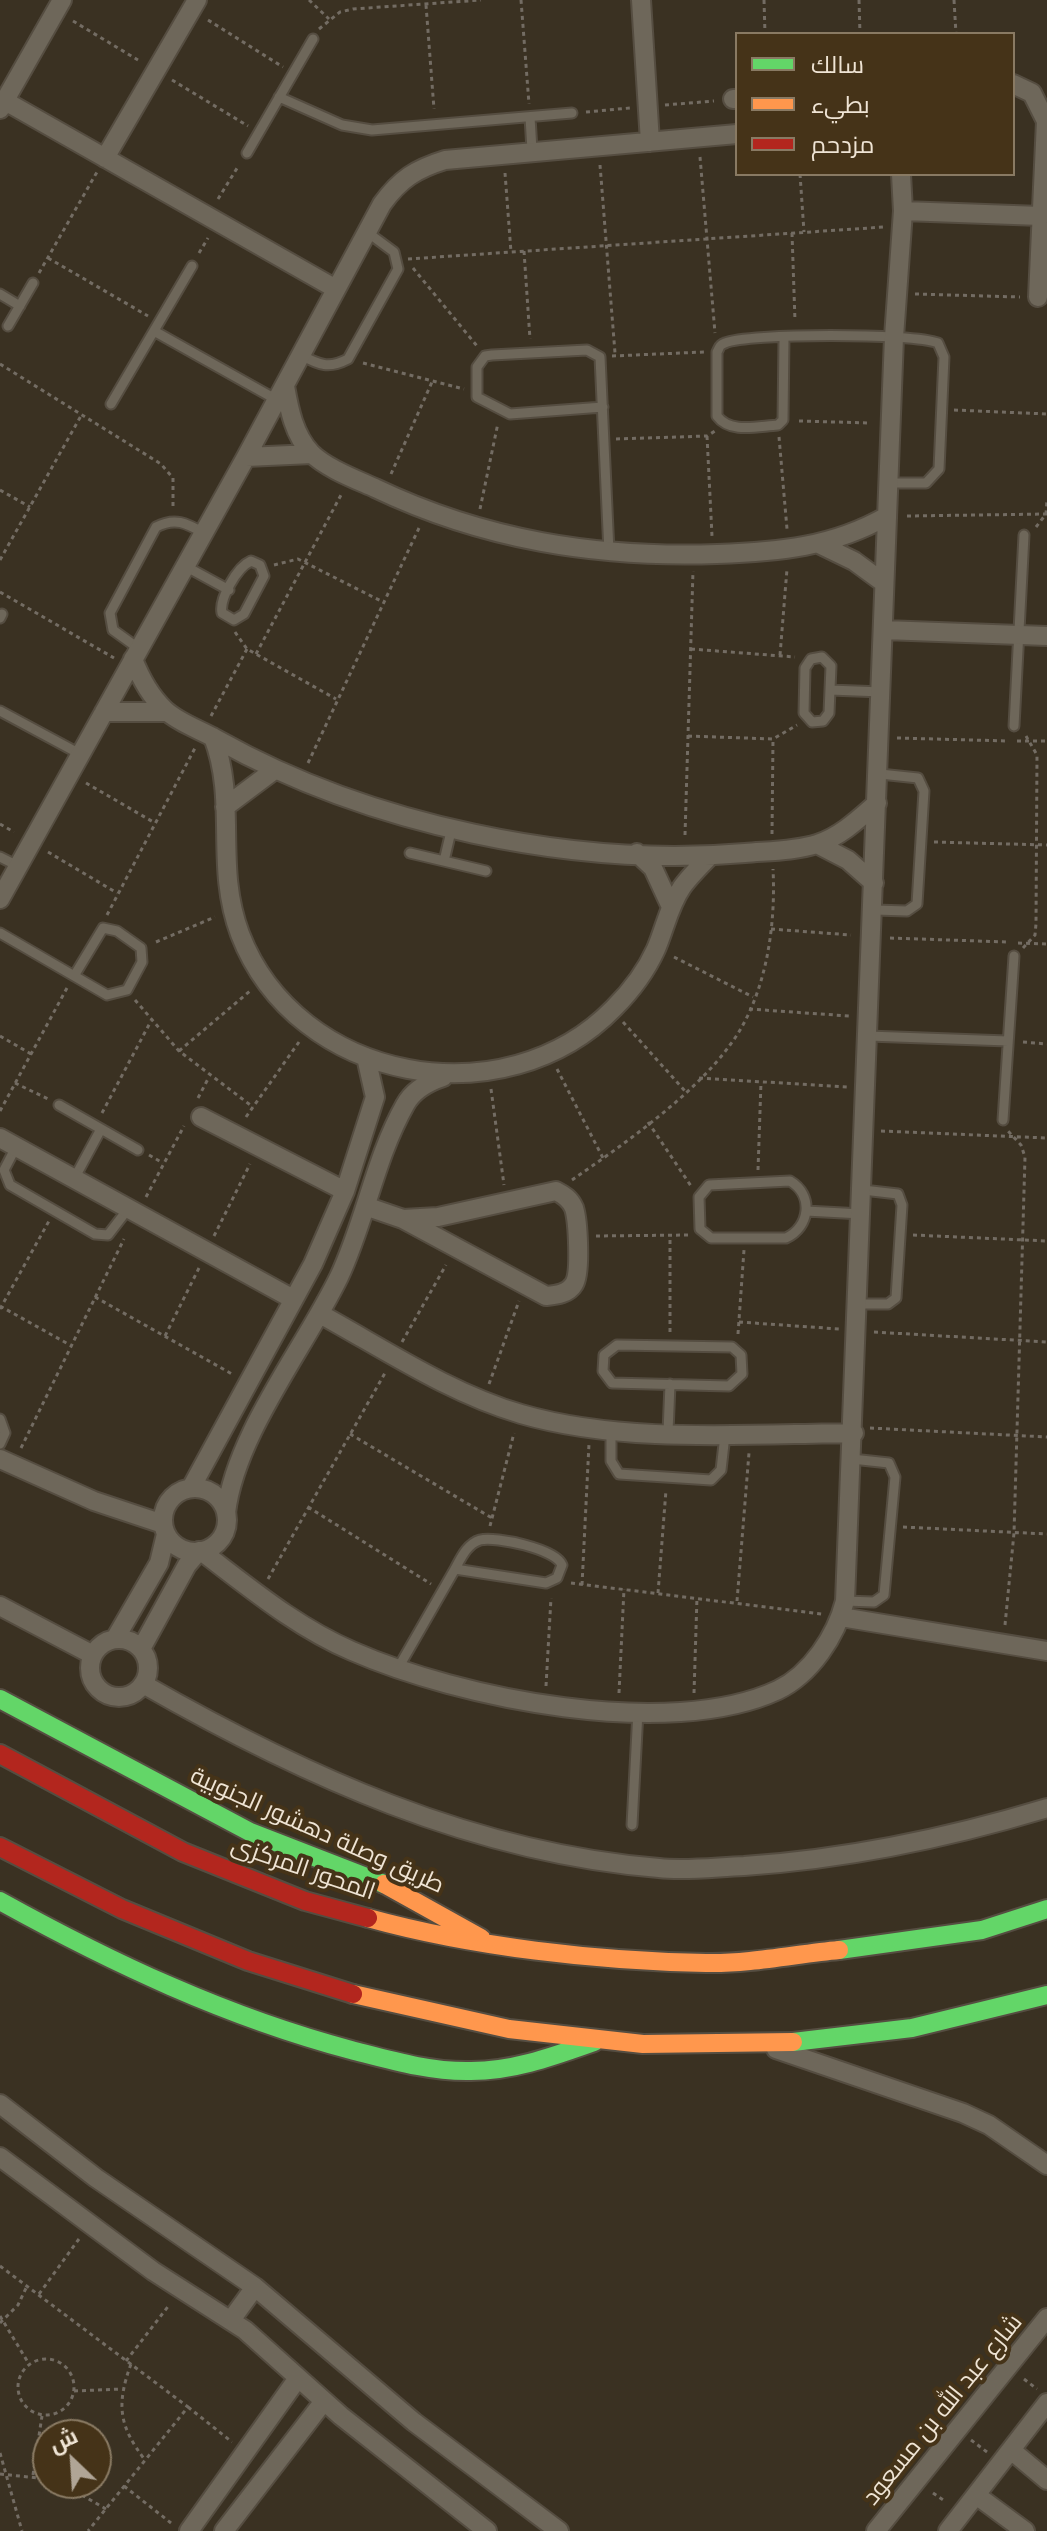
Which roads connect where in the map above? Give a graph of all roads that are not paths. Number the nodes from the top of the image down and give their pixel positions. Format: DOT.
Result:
graph roads {
  1 [pos="62,0"];
  2 [pos="641,0"];
  3 [pos="194,3"];
  4 [pos="313,39"];
  5 [pos="1015,85"];
  6 [pos="279,97"];
  7 [pos="2,105"];
  8 [pos="572,113"];
  9 [pos="530,117"];
  10 [pos="735,134"];
  11 [pos="650,142"];
  12 [pos="532,150"];
  13 [pos="247,153"];
  14 [pos="105,158"];
  15 [pos="901,176"];
  16 [pos="1041,216"];
  17 [pos="903,218"];
  18 [pos="367,232"];
  19 [pos="192,266"];
  20 [pos="33,283"];
  21 [pos="336,289"];
  22 [pos="0,294"];
  23 [pos="1038,297"];
  24 [pos="20,306"];
  25 [pos="8,326"];
  26 [pos="156,327"];
  27 [pos="894,337"];
  28 [pos="784,338"];
  29 [pos="301,355"];
  30 [pos="281,393"];
  31 [pos="111,404"];
  32 [pos="603,407"];
  33 [pos="312,454"];
  34 [pos="246,457"];
  35 [pos="888,483"];
  36 [pos="887,516"];
  37 [pos="204,533"];
  38 [pos="1024,535"];
  39 [pos="821,545"];
  40 [pos="609,552"];
  41 [pos="185,566"];
  42 [pos="884,583"];
  43 [pos="229,590"];
  44 [pos="884,630"];
  45 [pos="1020,635"];
  46 [pos="1047,636"];
  47 [pos="133,658"];
  48 [pos="830,690"];
  49 [pos="882,692"];
  50 [pos="0,711"];
  51 [pos="104,712"];
  52 [pos="167,712"];
  53 [pos="1014,726"];
  54 [pos="208,734"];
  55 [pos="80,754"];
  56 [pos="273,771"];
  57 [pos="880,774"];
  58 [pos="877,803"];
  59 [pos="225,807"];
  60 [pos="452,827"];
  61 [pos="817,844"];
  62 [pos="410,853"];
  63 [pos="637,853"];
  64 [pos="710,856"];
  65 [pos="0,857"];
  66 [pos="444,861"];
  67 [pos="18,866"];
  68 [pos="486,871"];
  69 [pos="874,883"];
  70 [pos="0,899"];
  71 [pos="671,907"];
  72 [pos="875,910"];
  73 [pos="0,933"];
  74 [pos="1014,956"];
  75 [pos="74,976"];
  76 [pos="869,1027"];
  77 [pos="1008,1041"];
  78 [pos="366,1057"];
  79 [pos="447,1076"];
  80 [pos="59,1105"];
  81 [pos="194,1113"];
  82 [pos="1003,1120"];
  83 [pos="98,1127"];
  84 [pos="8,1142"];
  85 [pos="138,1150"];
  86 [pos="74,1179"];
  87 [pos="863,1190"];
  88 [pos="345,1191"];
  89 [pos="368,1207"];
  90 [pos="132,1211"];
  91 [pos="806,1211"];
  92 [pos="862,1214"];
  93 [pos="403,1219"];
  94 [pos="293,1299"];
  95 [pos="858,1304"];
  96 [pos="320,1314"];
  97 [pos="670,1384"];
  98 [pos="0,1419"];
  99 [pos="854,1430"];
  100 [pos="611,1431"];
  101 [pos="668,1432"];
  102 [pos="725,1433"];
  103 [pos="0,1444"];
  104 [pos="852,1459"];
  105 [pos="6,1462"];
  106 [pos="191,1488"];
  107 [pos="226,1513"];
  108 [pos="165,1529"];
  109 [pos="200,1551"];
  110 [pos="455,1569"];
  111 [pos="0,1606"];
  112 [pos="843,1609"];
  113 [pos="115,1639"];
  114 [pos="141,1649"];
  115 [pos="1047,1651"];
  116 [pos="93,1655"];
  117 [pos="397,1670"];
  118 [pos="143,1684"];
  119 [pos="0,1699"];
  120 [pos="638,1711"];
  121 [pos="0,1754"];
  122 [pos="1047,1808"];
  123 [pos="632,1825"];
  124 [pos="0,1847"];
  125 [pos="0,1901"];
  126 [pos="1047,1909"];
  127 [pos="486,1942"];
  128 [pos="1047,1995"];
  129 [pos="594,2042"];
  130 [pos="758,2043"];
  131 [pos="0,2104"];
  132 [pos="0,2157"];
  133 [pos="1047,2165"];
  134 [pos="255,2287"];
  135 [pos="1047,2318"];
  136 [pos="231,2320"];
  137 [pos="298,2378"];
  138 [pos="1047,2400"];
  139 [pos="324,2401"];
  140 [pos="269,2420"];
  141 [pos="294,2439"];
  142 [pos="1006,2456"];
  143 [pos="1047,2480"];
  144 [pos="976,2495"];
  145 [pos="189,2531"];
  146 [pos="224,2531"];
  147 [pos="487,2531"];
  148 [pos="559,2531"];
  149 [pos="876,2531"];
  150 [pos="948,2531"];
  151 [pos="1025,2531"];
  1 -- 7 [label="street"];
  2 -- 11 [label="street"];
  3 -- 14 [label="street"];
  4 -- 6 [label="lane"];
  5 -- 16 [label="street"];
  6 -- 9 [label="lane"];
  6 -- 13 [label="lane"];
  7 -- 14 [label="street"];
  8 -- 9 [label="lane"];
  9 -- 12 [label="lane"];
  10 -- 11 [label="street"];
  11 -- 12 [label="street"];
  12 -- 18 [label="street"];
  14 -- 21 [label="street"];
  15 -- 17 [label="street"];
  16 -- 17 [label="street"];
  16 -- 23 [label="street"];
  17 -- 27 [label="street"];
  18 -- 21 [label="street"];
  18 -- 29 [label="lane"];
  19 -- 26 [label="lane"];
  20 -- 24 [label="lane"];
  21 -- 29 [label="street"];
  22 -- 24 [label="lane"];
  24 -- 25 [label="lane"];
  26 -- 30 [label="lane"];
  26 -- 31 [label="lane"];
  27 -- 28 [label="lane"];
  27 -- 35 [label="street"];
  27 -- 35 [label="lane"];
  28 -- 28 [label="lane"];
  29 -- 30 [label="street"];
  30 -- 33 [label="street"];
  30 -- 34 [label="street"];
  32 -- 32 [label="lane"];
  32 -- 40 [label="lane"];
  33 -- 34 [label="street"];
  33 -- 40 [label="street"];
  34 -- 37 [label="street"];
  35 -- 36 [label="street"];
  36 -- 39 [label="street"];
  36 -- 42 [label="street"];
  37 -- 41 [label="street"];
  37 -- 47 [label="lane"];
  38 -- 45 [label="lane"];
  39 -- 40 [label="street"];
  39 -- 42 [label="street"];
  41 -- 43 [label="lane"];
  41 -- 47 [label="street"];
  42 -- 44 [label="street"];
  43 -- 43 [label="lane"];
  44 -- 45 [label="street"];
  44 -- 49 [label="street"];
  45 -- 46 [label="street"];
  45 -- 53 [label="lane"];
  47 -- 51 [label="street"];
  47 -- 52 [label="street"];
  48 -- 48 [label="lane"];
  48 -- 49 [label="lane"];
  49 -- 57 [label="street"];
  50 -- 55 [label="lane"];
  51 -- 52 [label="street"];
  51 -- 55 [label="street"];
  52 -- 54 [label="street"];
  54 -- 56 [label="street"];
  54 -- 59 [label="street"];
  55 -- 67 [label="street"];
  56 -- 59 [label="street"];
  56 -- 60 [label="street"];
  57 -- 58 [label="street"];
  57 -- 72 [label="lane"];
  58 -- 61 [label="street"];
  58 -- 69 [label="street"];
  59 -- 78 [label="street"];
  60 -- 63 [label="street"];
  60 -- 66 [label="lane"];
  61 -- 64 [label="street"];
  61 -- 69 [label="street"];
  62 -- 66 [label="lane"];
  63 -- 64 [label="street"];
  63 -- 71 [label="street"];
  64 -- 71 [label="street"];
  65 -- 67 [label="lane"];
  66 -- 68 [label="lane"];
  67 -- 70 [label="street"];
  69 -- 72 [label="street"];
  71 -- 79 [label="street"];
  72 -- 76 [label="street"];
  73 -- 75 [label="lane"];
  74 -- 77 [label="lane"];
  75 -- 75 [label="lane"];
  76 -- 77 [label="lane"];
  76 -- 87 [label="street"];
  77 -- 82 [label="lane"];
  78 -- 79 [label="street"];
  78 -- 88 [label="street"];
  79 -- 89 [label="street"];
  80 -- 83 [label="lane"];
  81 -- 88 [label="street"];
  83 -- 85 [label="lane"];
  83 -- 86 [label="lane"];
  84 -- 86 [label="street"];
  84 -- 90 [label="lane"];
  86 -- 90 [label="street"];
  87 -- 92 [label="street"];
  87 -- 95 [label="lane"];
  88 -- 94 [label="street"];
  89 -- 93 [label="street"];
  89 -- 96 [label="street"];
  90 -- 94 [label="street"];
  91 -- 91 [label="lane"];
  91 -- 92 [label="lane"];
  92 -- 95 [label="street"];
  93 -- 93 [label="street"];
  94 -- 106 [label="street"];
  95 -- 99 [label="street"];
  96 -- 100 [label="street"];
  96 -- 107 [label="street"];
  97 -- 97 [label="lane"];
  97 -- 101 [label="lane"];
  98 -- 103 [label="lane"];
  99 -- 102 [label="street"];
  99 -- 104 [label="street"];
  100 -- 101 [label="street"];
  100 -- 102 [label="lane"];
  101 -- 102 [label="street"];
  104 -- 112 [label="street"];
  104 -- 112 [label="lane"];
  105 -- 108 [label="street"];
  106 -- 107 [label="street"];
  106 -- 108 [label="street"];
  107 -- 109 [label="street"];
  108 -- 109 [label="street"];
  108 -- 113 [label="street"];
  109 -- 114 [label="street"];
  109 -- 117 [label="street"];
  110 -- 110 [label="lane"];
  110 -- 117 [label="lane"];
  111 -- 116 [label="street"];
  112 -- 115 [label="street"];
  112 -- 120 [label="street"];
  113 -- 114 [label="street"];
  113 -- 116 [label="street"];
  114 -- 118 [label="street"];
  116 -- 118 [label="street"];
  117 -- 120 [label="street"];
  118 -- 122 [label="street"];
  119 -- 127 [label="main road, طريق وصلة دهشور الجنوبية"];
  120 -- 123 [label="lane"];
  121 -- 127 [label="main road, المحور المركزى"];
  124 -- 129 [label="main road"];
  125 -- 129 [label="main road"];
  126 -- 127 [label="main road, المحور المركزى"];
  128 -- 130 [label="main road"];
  129 -- 130 [label="main road"];
  130 -- 133 [label="street"];
  131 -- 134 [label="street"];
  132 -- 136 [label="street"];
  134 -- 136 [label="street"];
  134 -- 148 [label="street"];
  135 -- 149 [label="street, شارع عبد الله بن مسعود"];
  136 -- 137 [label="street"];
  137 -- 139 [label="street"];
  137 -- 140 [label="street"];
  138 -- 142 [label="street"];
  139 -- 141 [label="street"];
  139 -- 147 [label="street"];
  140 -- 141 [label="street"];
  140 -- 145 [label="street"];
  141 -- 146 [label="street"];
  142 -- 143 [label="street"];
  142 -- 144 [label="street"];
  144 -- 150 [label="street"];
  144 -- 151 [label="street"];
}
